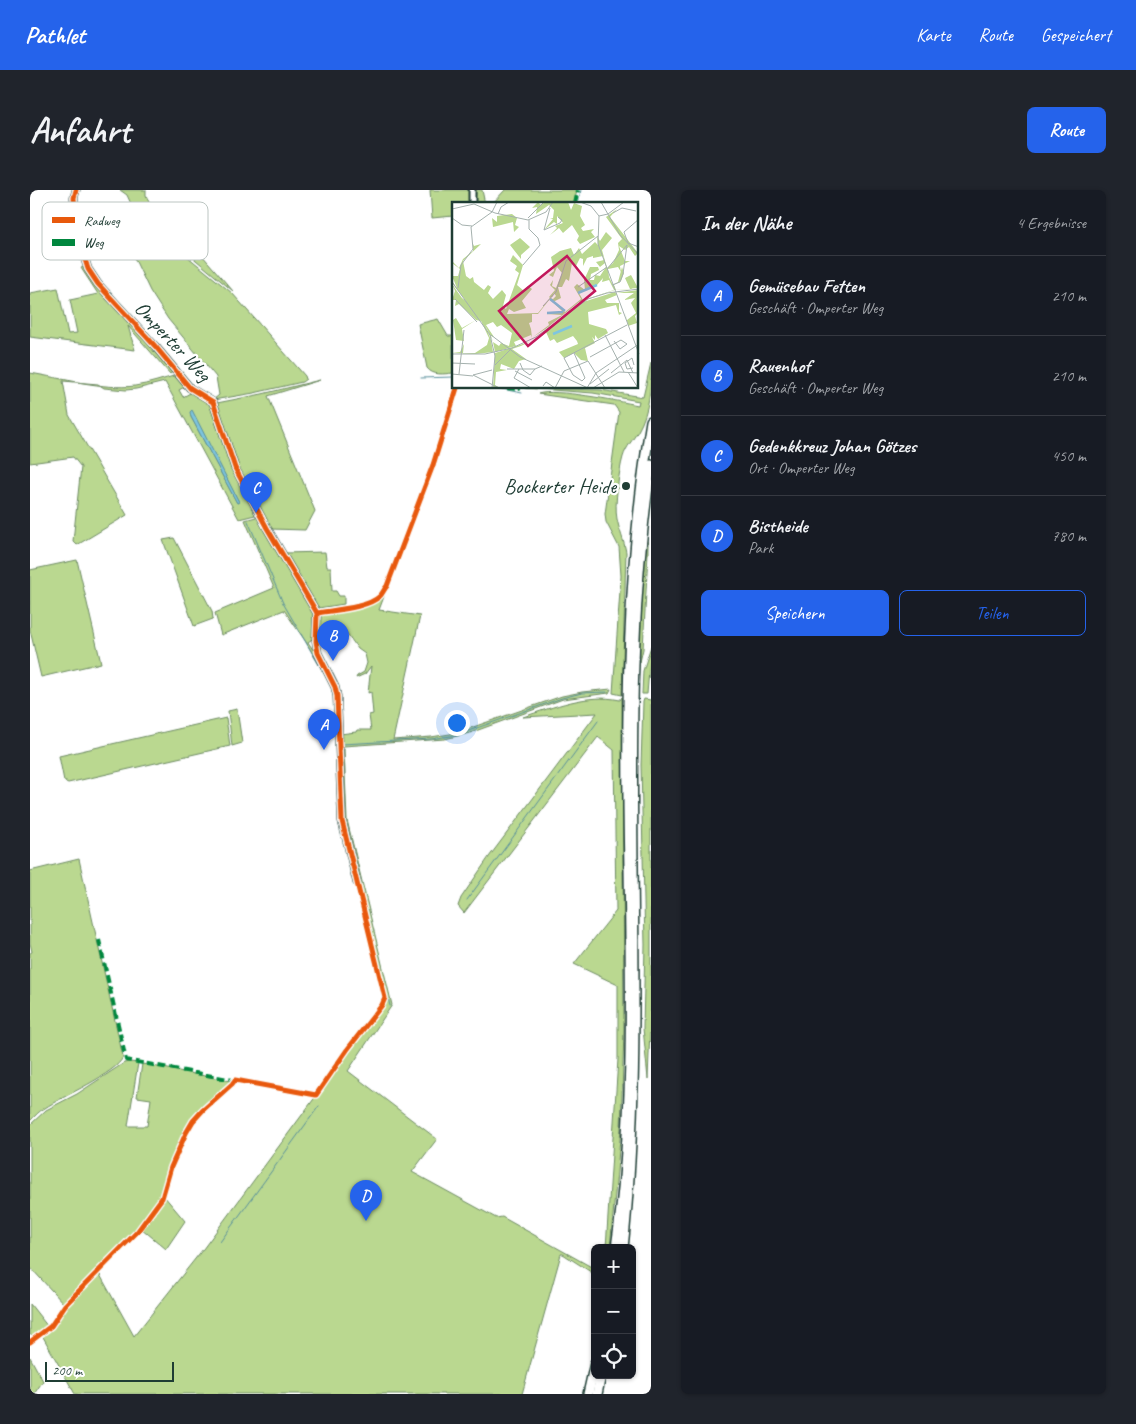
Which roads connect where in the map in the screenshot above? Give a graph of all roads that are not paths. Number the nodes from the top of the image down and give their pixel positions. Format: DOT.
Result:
graph roads {
  1 [pos="85,260"];
  2 [pos="651,421"];
  3 [pos="651,465"];
  4 [pos="357,883"];
  5 [pos="616,1244"];
  6 [pos="623,1244"];
  7 [pos="591,1379"];
  8 [pos="600,1379"];
  9 [pos="588,1394"];
  10 [pos="597,1394"];
  1 -- 4 [label="street, Omperter Weg"];
  2 -- 5 [label="highway"];
  3 -- 6 [label="highway"];
  7 -- 9 [label="highway"];
  8 -- 10 [label="highway"];
}
